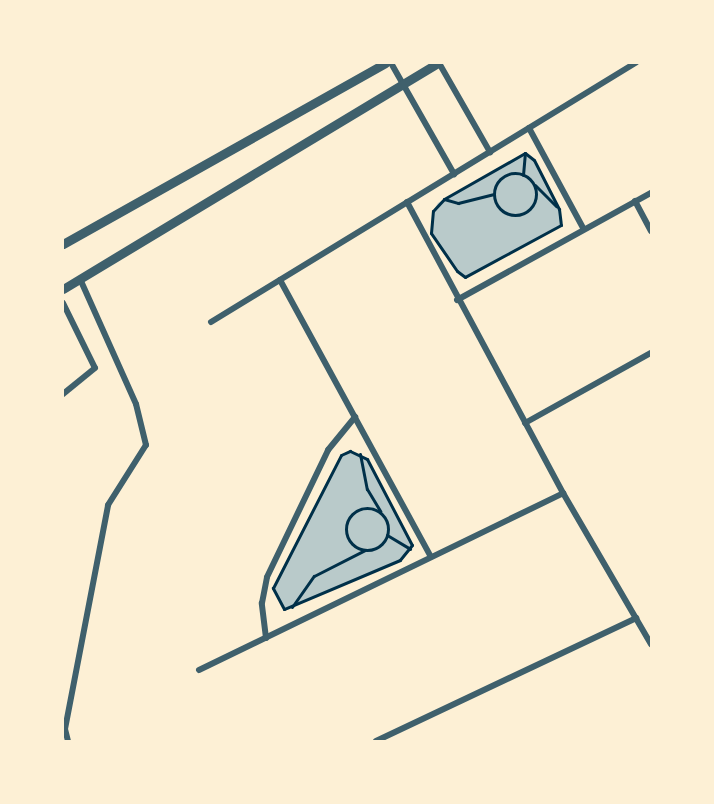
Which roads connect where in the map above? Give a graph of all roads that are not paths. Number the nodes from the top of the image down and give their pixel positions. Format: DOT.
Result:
graph roads {
  1 [pos="385,63"];
  2 [pos="391,63"];
  3 [pos="438,63"];
  4 [pos="636,63"];
  5 [pos="403,84"];
  6 [pos="529,128"];
  7 [pos="490,152"];
  8 [pos="454,174"];
  9 [pos="651,193"];
  10 [pos="635,201"];
  11 [pos="407,202"];
  12 [pos="583,228"];
  13 [pos="651,231"];
  14 [pos="63,244"];
  15 [pos="80,279"];
  16 [pos="280,280"];
  17 [pos="63,290"];
  18 [pos="458,300"];
  19 [pos="63,303"];
  20 [pos="211,322"];
  21 [pos="651,353"];
  22 [pos="63,394"];
  23 [pos="355,417"];
  24 [pos="525,423"];
  25 [pos="563,492"];
  26 [pos="431,557"];
  27 [pos="636,618"];
  28 [pos="266,638"];
  29 [pos="651,644"];
  30 [pos="199,670"];
  31 [pos="386,739"];
  32 [pos="68,741"];
  33 [pos="376,741"];
  1 -- 14 [label="street"];
  2 -- 5 [label="street"];
  3 -- 5 [label="street"];
  3 -- 7 [label="street"];
  4 -- 6 [label="street"];
  5 -- 8 [label="street"];
  5 -- 15 [label="street"];
  6 -- 7 [label="street"];
  6 -- 12 [label="street"];
  7 -- 8 [label="street"];
  8 -- 11 [label="street"];
  9 -- 10 [label="street"];
  10 -- 12 [label="street"];
  10 -- 13 [label="street"];
  11 -- 16 [label="street"];
  11 -- 18 [label="street"];
  12 -- 18 [label="street"];
  15 -- 17 [label="street"];
  15 -- 32 [label="street"];
  16 -- 20 [label="street"];
  16 -- 23 [label="street"];
  18 -- 24 [label="street"];
  19 -- 22 [label="street"];
  21 -- 24 [label="street"];
  23 -- 26 [label="street"];
  23 -- 28 [label="street"];
  24 -- 25 [label="street"];
  25 -- 26 [label="street"];
  25 -- 27 [label="street"];
  26 -- 28 [label="street"];
  27 -- 29 [label="street"];
  27 -- 31 [label="street"];
  28 -- 30 [label="street"];
  31 -- 33 [label="street"];
}
